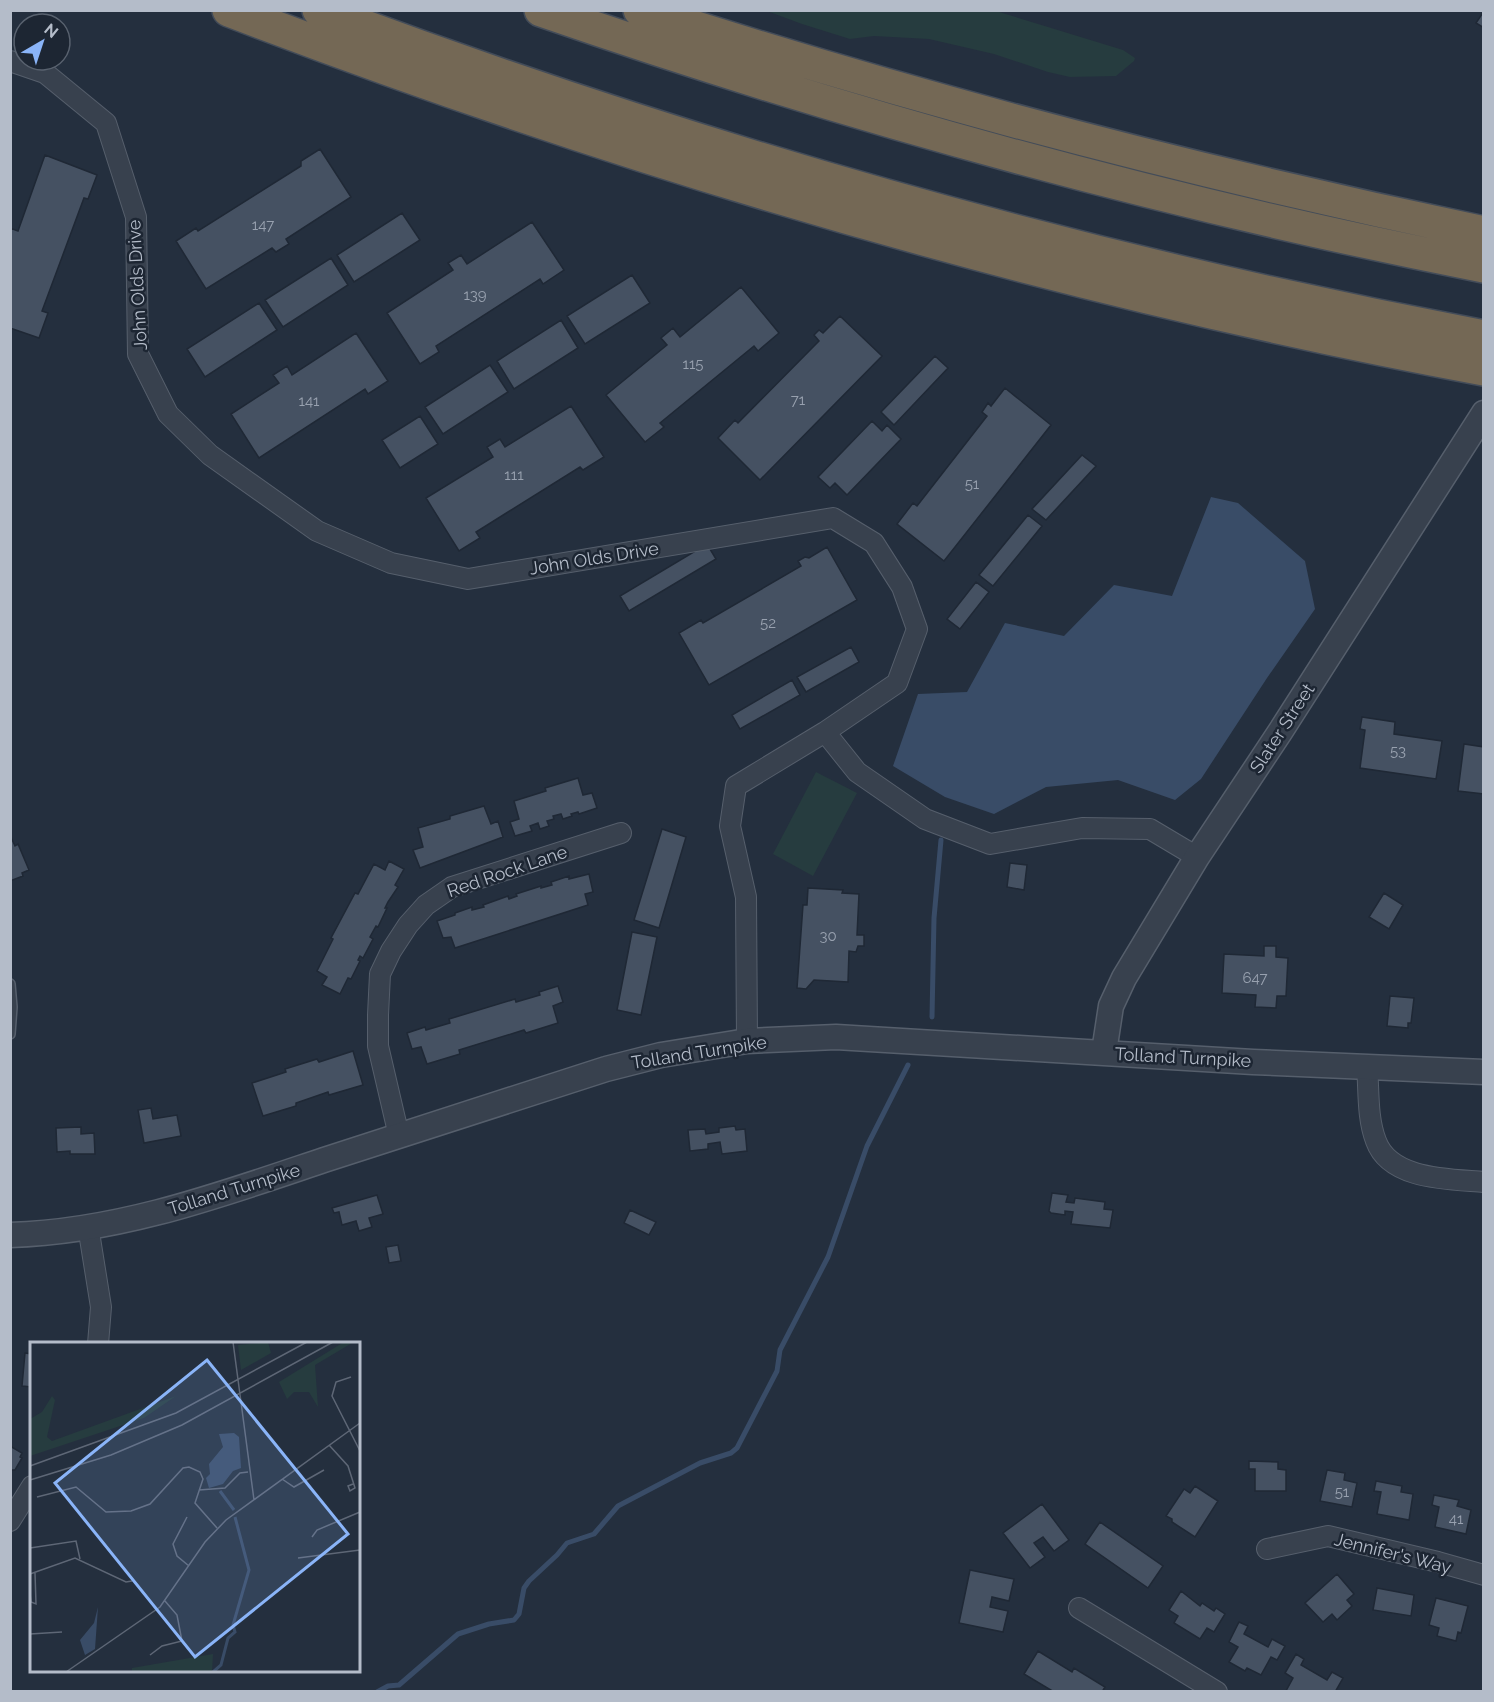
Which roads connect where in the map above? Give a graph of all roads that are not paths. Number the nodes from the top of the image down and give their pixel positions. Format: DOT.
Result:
graph roads {
  1 [pos="229,10"];
  2 [pos="319,10"];
  3 [pos="541,10"];
  4 [pos="640,10"];
  5 [pos="10,62"];
  6 [pos="1484,233"];
  7 [pos="1484,266"];
  8 [pos="1477,336"];
  9 [pos="1469,367"];
  10 [pos="1484,413"];
  11 [pos="825,732"];
  12 [pos="621,833"];
  13 [pos="1197,857"];
  14 [pos="10,984"];
  15 [pos="10,1034"];
  16 [pos="747,1041"];
  17 [pos="1104,1052"];
  18 [pos="1367,1066"];
  19 [pos="1484,1072"];
  20 [pos="399,1136"];
  21 [pos="1484,1182"];
  22 [pos="88,1226"];
  23 [pos="10,1235"];
  24 [pos="98,1342"];
  25 [pos="30,1489"];
  26 [pos="10,1521"];
  27 [pos="1267,1549"];
  28 [pos="1484,1575"];
  29 [pos="1078,1608"];
  30 [pos="1217,1692"];
  1 -- 9 [label="highway"];
  2 -- 8 [label="highway"];
  3 -- 7 [label="highway"];
  4 -- 6 [label="highway"];
  5 -- 11 [label="street, John Olds Drive"];
  10 -- 13 [label="street, Slater Street"];
  11 -- 13 [label="street"];
  11 -- 16 [label="street, John Olds Drive"];
  12 -- 20 [label="street, Red Rock Lane"];
  13 -- 17 [label="street, Slater Street"];
  14 -- 15 [label="lane"];
  16 -- 17 [label="street, Tolland Turnpike"];
  16 -- 20 [label="street, Tolland Turnpike"];
  17 -- 18 [label="street, Tolland Turnpike"];
  18 -- 19 [label="street, Tolland Turnpike"];
  18 -- 21 [label="street"];
  20 -- 22 [label="street, Tolland Turnpike"];
  22 -- 23 [label="street, Tolland Turnpike"];
  22 -- 24 [label="street"];
  25 -- 26 [label="street"];
  27 -- 28 [label="street, Jennifer's Way"];
  29 -- 30 [label="street"];
}
